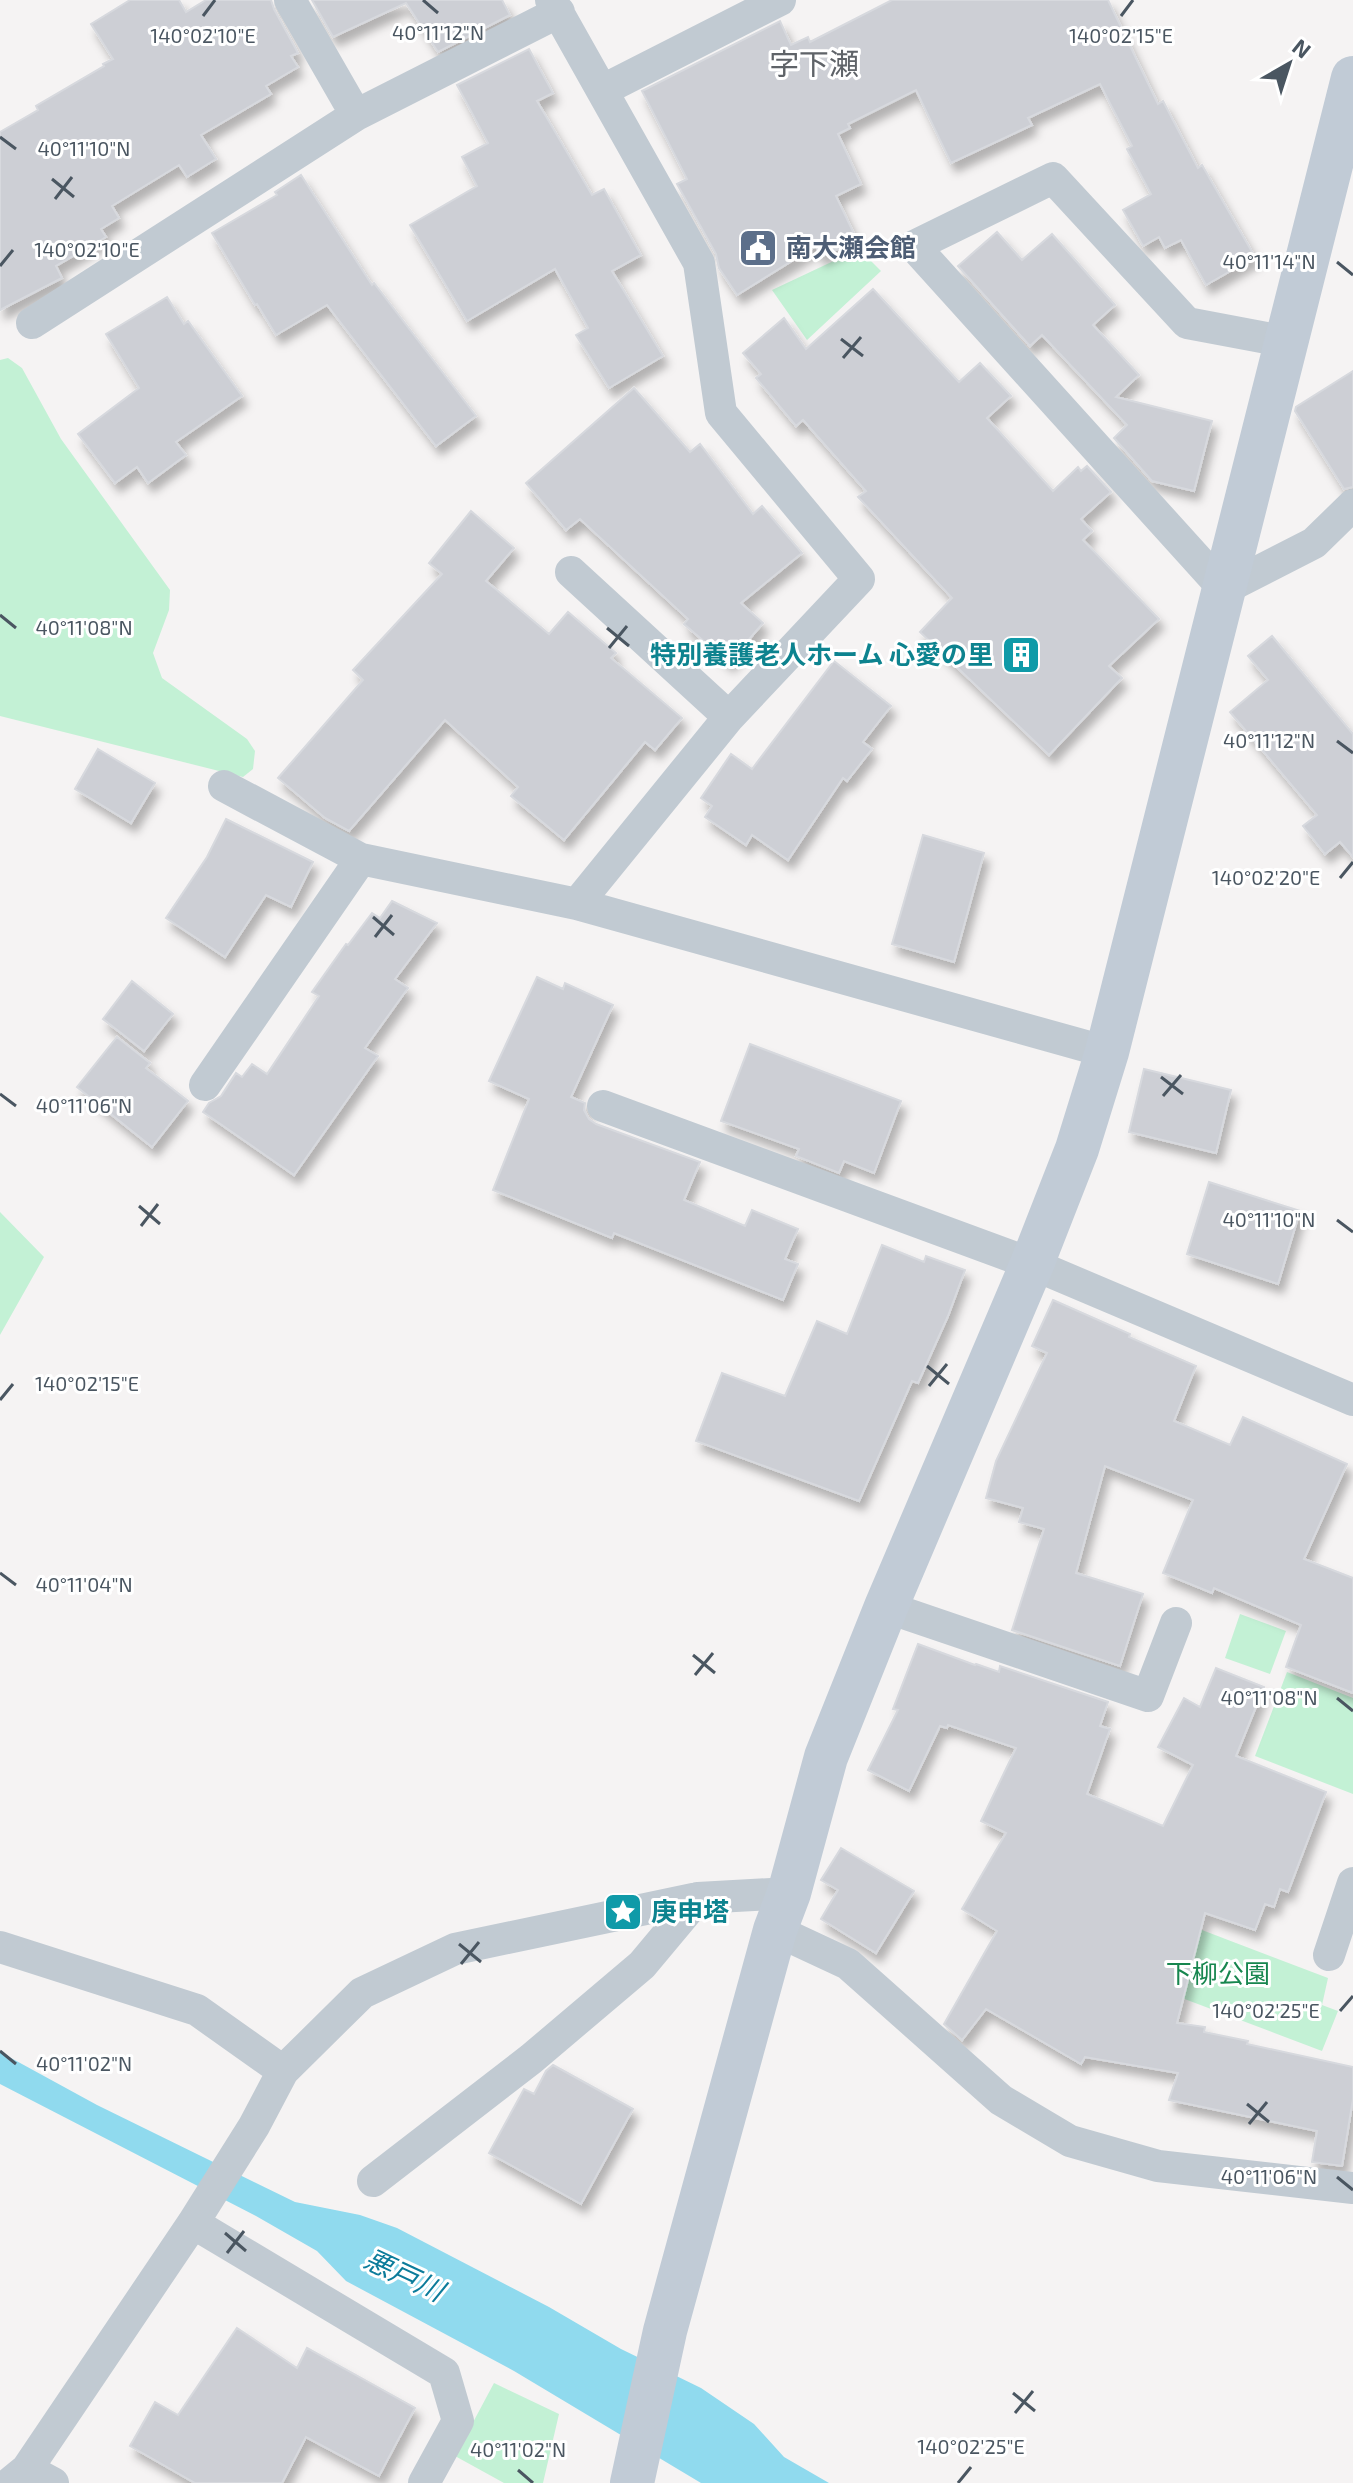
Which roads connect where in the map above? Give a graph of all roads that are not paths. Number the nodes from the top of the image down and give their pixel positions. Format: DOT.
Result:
graph roads {
  1 [pos="290,0"];
  2 [pos="780,0"];
  3 [pos="555,6"];
  4 [pos="1353,78"];
  5 [pos="603,90"];
  6 [pos="356,115"];
  7 [pos="32,323"];
  8 [pos="1288,342"];
  9 [pos="1349,520"];
  10 [pos="571,572"];
  11 [pos="1224,589"];
  12 [pos="729,717"];
  13 [pos="224,786"];
  14 [pos="361,859"];
  15 [pos="577,904"];
  16 [pos="1107,1052"];
  17 [pos="205,1085"];
  18 [pos="603,1106"];
  19 [pos="1032,1264"];
  20 [pos="1353,1400"];
  21 [pos="886,1607"];
  22 [pos="1176,1623"];
  23 [pos="1353,1883"];
  24 [pos="698,1898"];
  25 [pos="782,1911"];
  26 [pos="0,1947"];
  27 [pos="1329,1955"];
  28 [pos="283,2071"];
  29 [pos="373,2181"];
  30 [pos="1353,2188"];
  31 [pos="193,2223"];
  32 [pos="634,2475"];
  33 [pos="30,2478"];
  34 [pos="424,2483"];
  1 -- 6 [label="street"];
  2 -- 5 [label="street"];
  3 -- 5 [label="street"];
  3 -- 6 [label="street"];
  4 -- 8 [label="street"];
  5 -- 12 [label="street"];
  6 -- 7 [label="street"];
  8 -- 11 [label="street"];
  8 -- 11 [label="street"];
  9 -- 11 [label="street"];
  10 -- 12 [label="street"];
  11 -- 16 [label="street"];
  12 -- 15 [label="street"];
  13 -- 14 [label="street"];
  14 -- 15 [label="street"];
  14 -- 17 [label="street"];
  15 -- 16 [label="street"];
  16 -- 19 [label="street"];
  18 -- 19 [label="street"];
  19 -- 20 [label="street"];
  19 -- 21 [label="street"];
  21 -- 22 [label="street"];
  21 -- 25 [label="street"];
  23 -- 27 [label="street"];
  24 -- 25 [label="street"];
  24 -- 28 [label="street"];
  24 -- 29 [label="street"];
  25 -- 30 [label="street"];
  25 -- 32 [label="street"];
  26 -- 28 [label="street"];
  28 -- 31 [label="street"];
  31 -- 33 [label="street"];
  31 -- 34 [label="street"];
}
